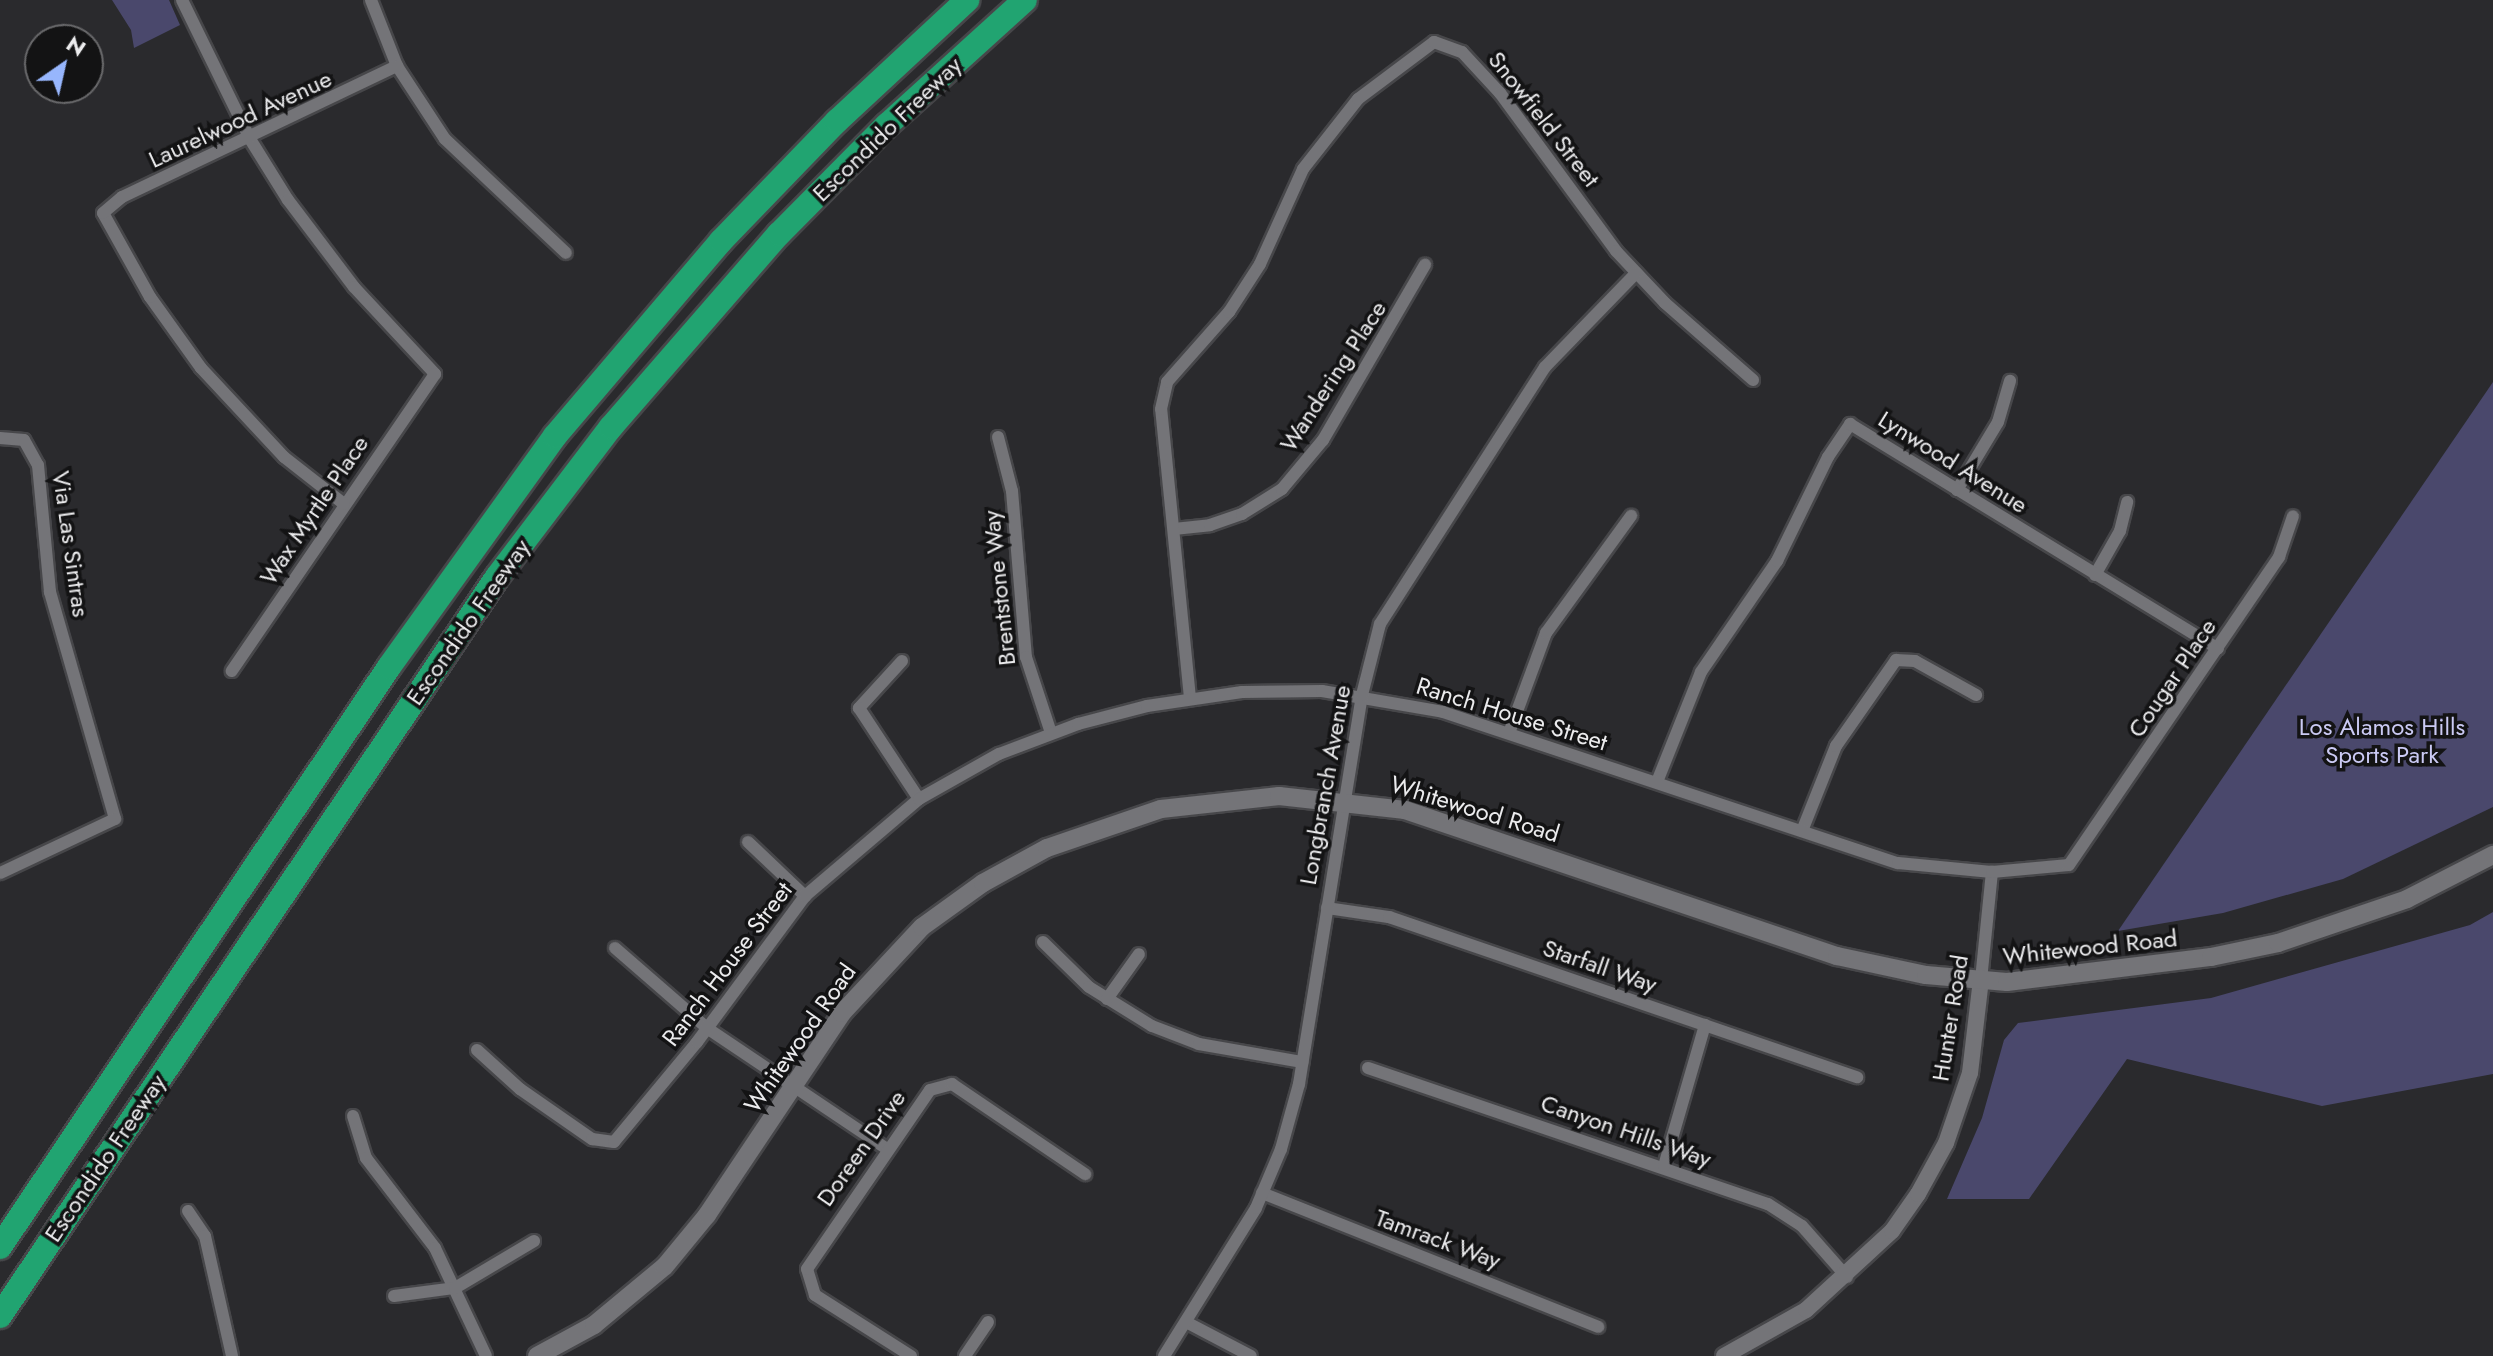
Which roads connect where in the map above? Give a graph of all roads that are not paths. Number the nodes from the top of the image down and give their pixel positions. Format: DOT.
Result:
graph roads {
  1 [pos="182,0"];
  2 [pos="371,0"];
  3 [pos="967,0"];
  4 [pos="1025,0"];
  5 [pos="397,66"];
  6 [pos="250,139"];
  7 [pos="566,253"];
  8 [pos="1425,265"];
  9 [pos="1636,273"];
  10 [pos="1753,380"];
  11 [pos="2010,381"];
  12 [pos="998,437"];
  13 [pos="0,438"];
  14 [pos="1957,490"];
  15 [pos="2127,502"];
  16 [pos="344,504"];
  17 [pos="1631,516"];
  18 [pos="2293,516"];
  19 [pos="1174,529"];
  20 [pos="2095,575"];
  21 [pos="2218,649"];
  22 [pos="902,661"];
  23 [pos="232,671"];
  24 [pos="1362,695"];
  25 [pos="1976,695"];
  26 [pos="1190,698"];
  27 [pos="1051,733"];
  28 [pos="1509,733"];
  29 [pos="1657,782"];
  30 [pos="919,799"];
  31 [pos="1344,799"];
  32 [pos="1802,831"];
  33 [pos="748,842"];
  34 [pos="2493,855"];
  35 [pos="2076,859"];
  36 [pos="1992,872"];
  37 [pos="0,873"];
  38 [pos="805,896"];
  39 [pos="1327,908"];
  40 [pos="1043,942"];
  41 [pos="615,948"];
  42 [pos="1139,954"];
  43 [pos="1981,980"];
  44 [pos="1107,999"];
  45 [pos="1705,1025"];
  46 [pos="707,1028"];
  47 [pos="477,1050"];
  48 [pos="1302,1062"];
  49 [pos="1368,1068"];
  50 [pos="1857,1077"];
  51 [pos="794,1086"];
  52 [pos="353,1116"];
  53 [pos="887,1149"];
  54 [pos="1664,1166"];
  55 [pos="1085,1174"];
  56 [pos="1262,1193"];
  57 [pos="188,1211"];
  58 [pos="534,1241"];
  59 [pos="0,1247"];
  60 [pos="1847,1277"];
  61 [pos="455,1288"];
  62 [pos="394,1296"];
  63 [pos="0,1316"];
  64 [pos="988,1322"];
  65 [pos="1186,1322"];
  66 [pos="1598,1327"];
  67 [pos="232,1356"];
  68 [pos="486,1356"];
  69 [pos="537,1356"];
  70 [pos="911,1356"];
  71 [pos="965,1356"];
  72 [pos="1164,1356"];
  73 [pos="1251,1356"];
  74 [pos="1724,1356"];
  1 -- 6 [label="street"];
  2 -- 5 [label="street"];
  3 -- 59 [label="highway, Escondido Freeway"];
  4 -- 63 [label="highway, Escondido Freeway"];
  5 -- 6 [label="street, Laurelwood Avenue"];
  5 -- 7 [label="street"];
  6 -- 16 [label="street, Wax Myrtle Place"];
  6 -- 16 [label="street, Laurelwood Avenue"];
  8 -- 19 [label="street, Wandering Place"];
  9 -- 10 [label="street, Snowfield Street"];
  9 -- 19 [label="street, Snowfield Street"];
  9 -- 24 [label="street, Longbranch Avenue"];
  11 -- 14 [label="street"];
  12 -- 27 [label="street, Brentstone Way"];
  13 -- 37 [label="street, Via Las Sintras"];
  14 -- 20 [label="street, Lynwood Avenue"];
  14 -- 29 [label="street, Lynwood Avenue"];
  15 -- 20 [label="street"];
  16 -- 23 [label="street, Wax Myrtle Place"];
  17 -- 28 [label="street"];
  18 -- 21 [label="street, Cougar Place"];
  19 -- 26 [label="street"];
  20 -- 21 [label="street, Lynwood Avenue"];
  21 -- 35 [label="street, Cougar Place"];
  22 -- 30 [label="street"];
  24 -- 26 [label="street, Ranch House Street"];
  24 -- 28 [label="street, Ranch House Street"];
  24 -- 31 [label="street, Longbranch Avenue"];
  25 -- 32 [label="street"];
  26 -- 27 [label="street, Ranch House Street"];
  27 -- 30 [label="street, Ranch House Street"];
  28 -- 29 [label="street, Ranch House Street"];
  29 -- 32 [label="street, Ranch House Street"];
  30 -- 38 [label="street, Ranch House Street"];
  31 -- 39 [label="street, Longbranch Avenue"];
  31 -- 43 [label="main road, Whitewood Road"];
  31 -- 51 [label="main road, Whitewood Road"];
  32 -- 36 [label="street, Ranch House Street"];
  33 -- 38 [label="street"];
  34 -- 43 [label="main road, Whitewood Road"];
  35 -- 36 [label="street, Ranch House Street"];
  36 -- 43 [label="street, Hunter Road"];
  38 -- 46 [label="street, Ranch House Street"];
  39 -- 45 [label="street, Starfall Way"];
  39 -- 48 [label="street, Longbranch Avenue"];
  40 -- 44 [label="street"];
  41 -- 46 [label="street"];
  42 -- 44 [label="street"];
  43 -- 60 [label="street, Hunter Road"];
  44 -- 48 [label="street"];
  45 -- 50 [label="street, Starfall Way"];
  45 -- 54 [label="street"];
  46 -- 47 [label="street, Ranch House Street"];
  46 -- 51 [label="street"];
  48 -- 56 [label="street, Longbranch Avenue"];
  49 -- 54 [label="street, Canyon Hills Way"];
  51 -- 53 [label="street"];
  51 -- 69 [label="main road, Whitewood Road"];
  52 -- 61 [label="street"];
  53 -- 55 [label="street, Doreen Drive"];
  53 -- 70 [label="street, Doreen Drive"];
  54 -- 60 [label="street, Canyon Hills Way"];
  56 -- 65 [label="street, Longbranch Avenue"];
  56 -- 66 [label="street, Tamrack Way"];
  57 -- 67 [label="street"];
  58 -- 61 [label="street"];
  60 -- 74 [label="street, Hunter Road"];
  61 -- 62 [label="street"];
  61 -- 68 [label="street"];
  64 -- 71 [label="street"];
  65 -- 72 [label="street, Longbranch Avenue"];
  65 -- 73 [label="street"];
}
